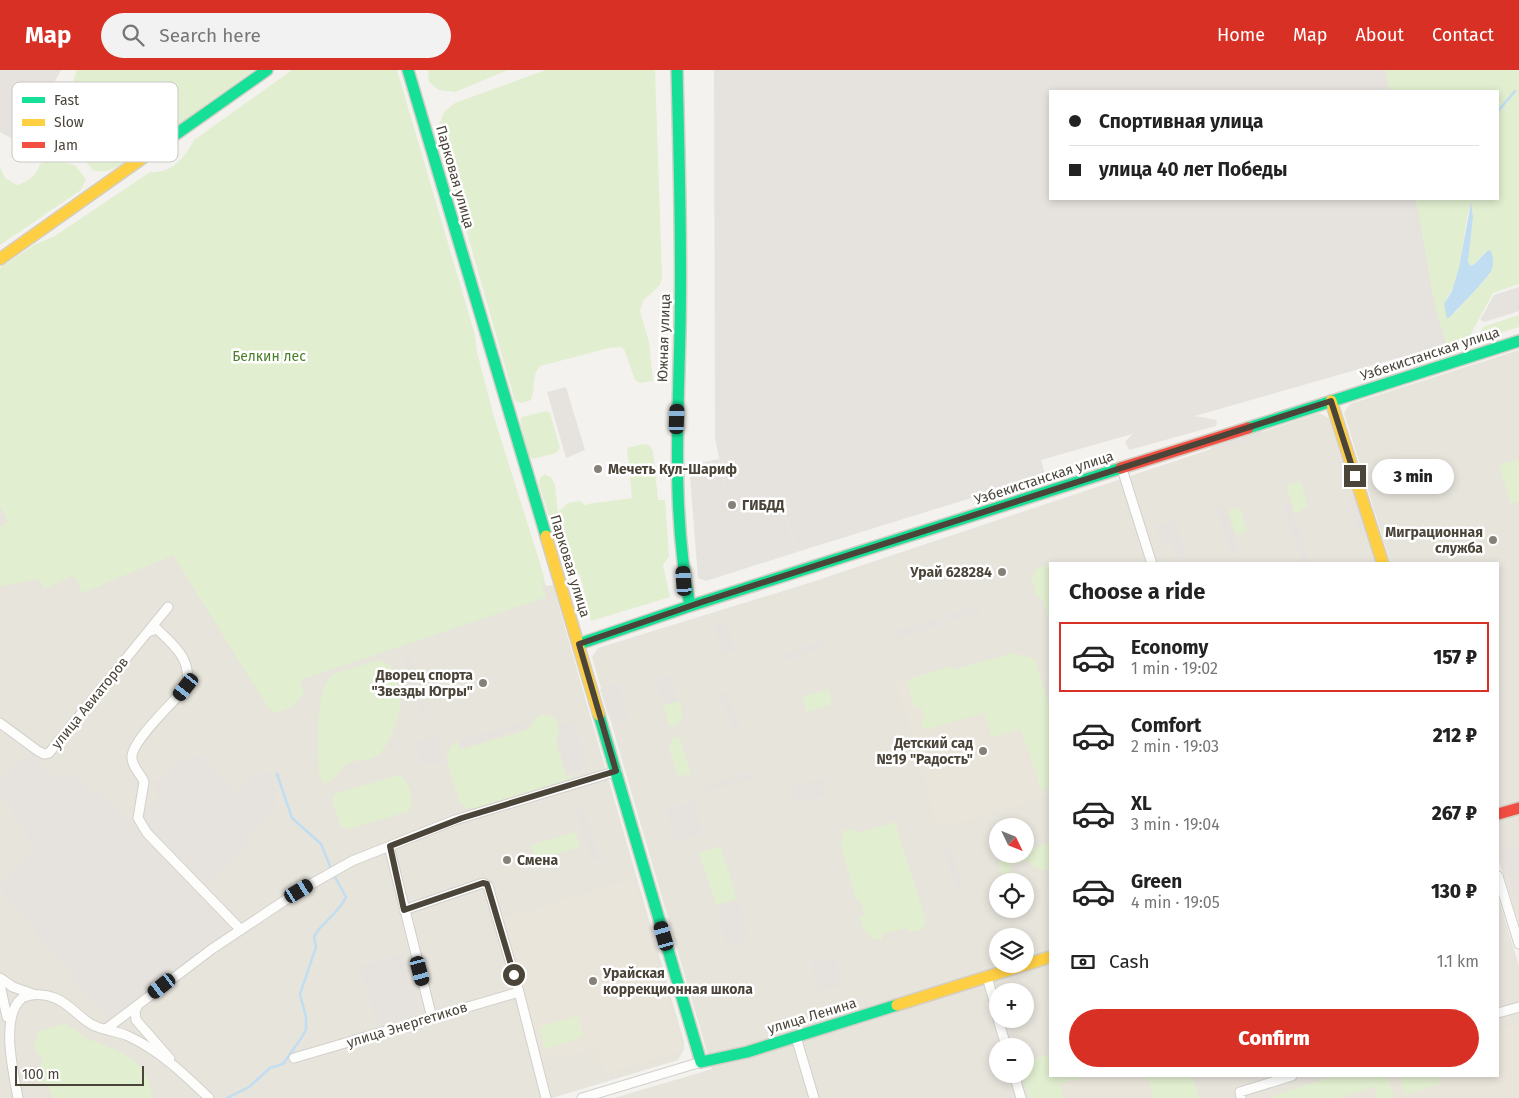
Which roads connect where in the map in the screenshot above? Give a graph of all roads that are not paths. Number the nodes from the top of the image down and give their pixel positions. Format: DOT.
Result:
graph roads {
  1 [pos="266,70"];
  2 [pos="678,70"];
  3 [pos="410,73"];
  4 [pos="178,133"];
  5 [pos="137,162"];
  6 [pos="0,259"];
  7 [pos="1519,341"];
  8 [pos="1331,401"];
  9 [pos="1122,469"];
  10 [pos="1151,562"];
  11 [pos="1381,562"];
  12 [pos="690,606"];
  13 [pos="168,607"];
  14 [pos="148,632"];
  15 [pos="579,644"];
  16 [pos="0,723"];
  17 [pos="616,771"];
  18 [pos="1519,808"];
  19 [pos="1499,814"];
  20 [pos="390,846"];
  21 [pos="1499,879"];
  22 [pos="404,910"];
  23 [pos="241,930"];
  24 [pos="1519,944"];
  25 [pos="1049,957"];
  26 [pos="987,977"];
  27 [pos="0,978"];
  28 [pos="989,984"];
  29 [pos="0,985"];
  30 [pos="519,992"];
  31 [pos="34,995"];
  32 [pos="140,1003"];
  33 [pos="1519,1007"];
  34 [pos="1499,1013"];
  35 [pos="7,1017"];
  36 [pos="432,1018"];
  37 [pos="106,1029"];
  38 [pos="796,1037"];
  39 [pos="294,1058"];
  40 [pos="701,1062"];
  41 [pos="177,1066"];
  42 [pos="1289,1077"];
  43 [pos="1017,1083"];
  44 [pos="18,1098"];
  45 [pos="209,1098"];
  46 [pos="546,1098"];
  47 [pos="582,1098"];
  48 [pos="814,1098"];
  49 [pos="1021,1098"];
  50 [pos="1241,1098"];
  1 -- 4 [label="main road"];
  2 -- 12 [label="main road, Южная улица"];
  3 -- 15 [label="main road, Парковая улица"];
  5 -- 6 [label="main road"];
  7 -- 8 [label="main road, Узбекистанская улица"];
  8 -- 9 [label="main road, Узбекистанская улица"];
  8 -- 11 [label="main road"];
  9 -- 10 [label="street"];
  9 -- 12 [label="main road, Узбекистанская улица"];
  12 -- 15 [label="main road, Узбекистанская улица"];
  13 -- 14 [label="street, улица Авиаторов"];
  14 -- 16 [label="street, улица Авиаторов"];
  14 -- 23 [label="street"];
  15 -- 17 [label="main road, Парковая улица"];
  17 -- 20 [label="street"];
  17 -- 40 [label="main road, Парковая улица"];
  18 -- 19 [label="main road"];
  20 -- 22 [label="street"];
  20 -- 23 [label="street"];
  21 -- 24 [label="street"];
  22 -- 30 [label="street"];
  22 -- 36 [label="street"];
  23 -- 32 [label="street"];
  25 -- 26 [label="main road, улица Ленина"];
  26 -- 28 [label="street"];
  26 -- 38 [label="main road, улица Ленина"];
  27 -- 31 [label="street"];
  29 -- 35 [label="street"];
  30 -- 36 [label="street, улица Энергетиков"];
  30 -- 46 [label="street"];
  31 -- 35 [label="street"];
  31 -- 37 [label="street"];
  32 -- 37 [label="street"];
  32 -- 41 [label="street"];
  33 -- 34 [label="street"];
  35 -- 44 [label="street"];
  36 -- 39 [label="street, улица Энергетиков"];
  37 -- 41 [label="street"];
  38 -- 40 [label="main road, улица Ленина"];
  38 -- 48 [label="street"];
  40 -- 47 [label="street, улица Ленина"];
  41 -- 45 [label="street"];
  42 -- 50 [label="street"];
  43 -- 49 [label="street"];
}
